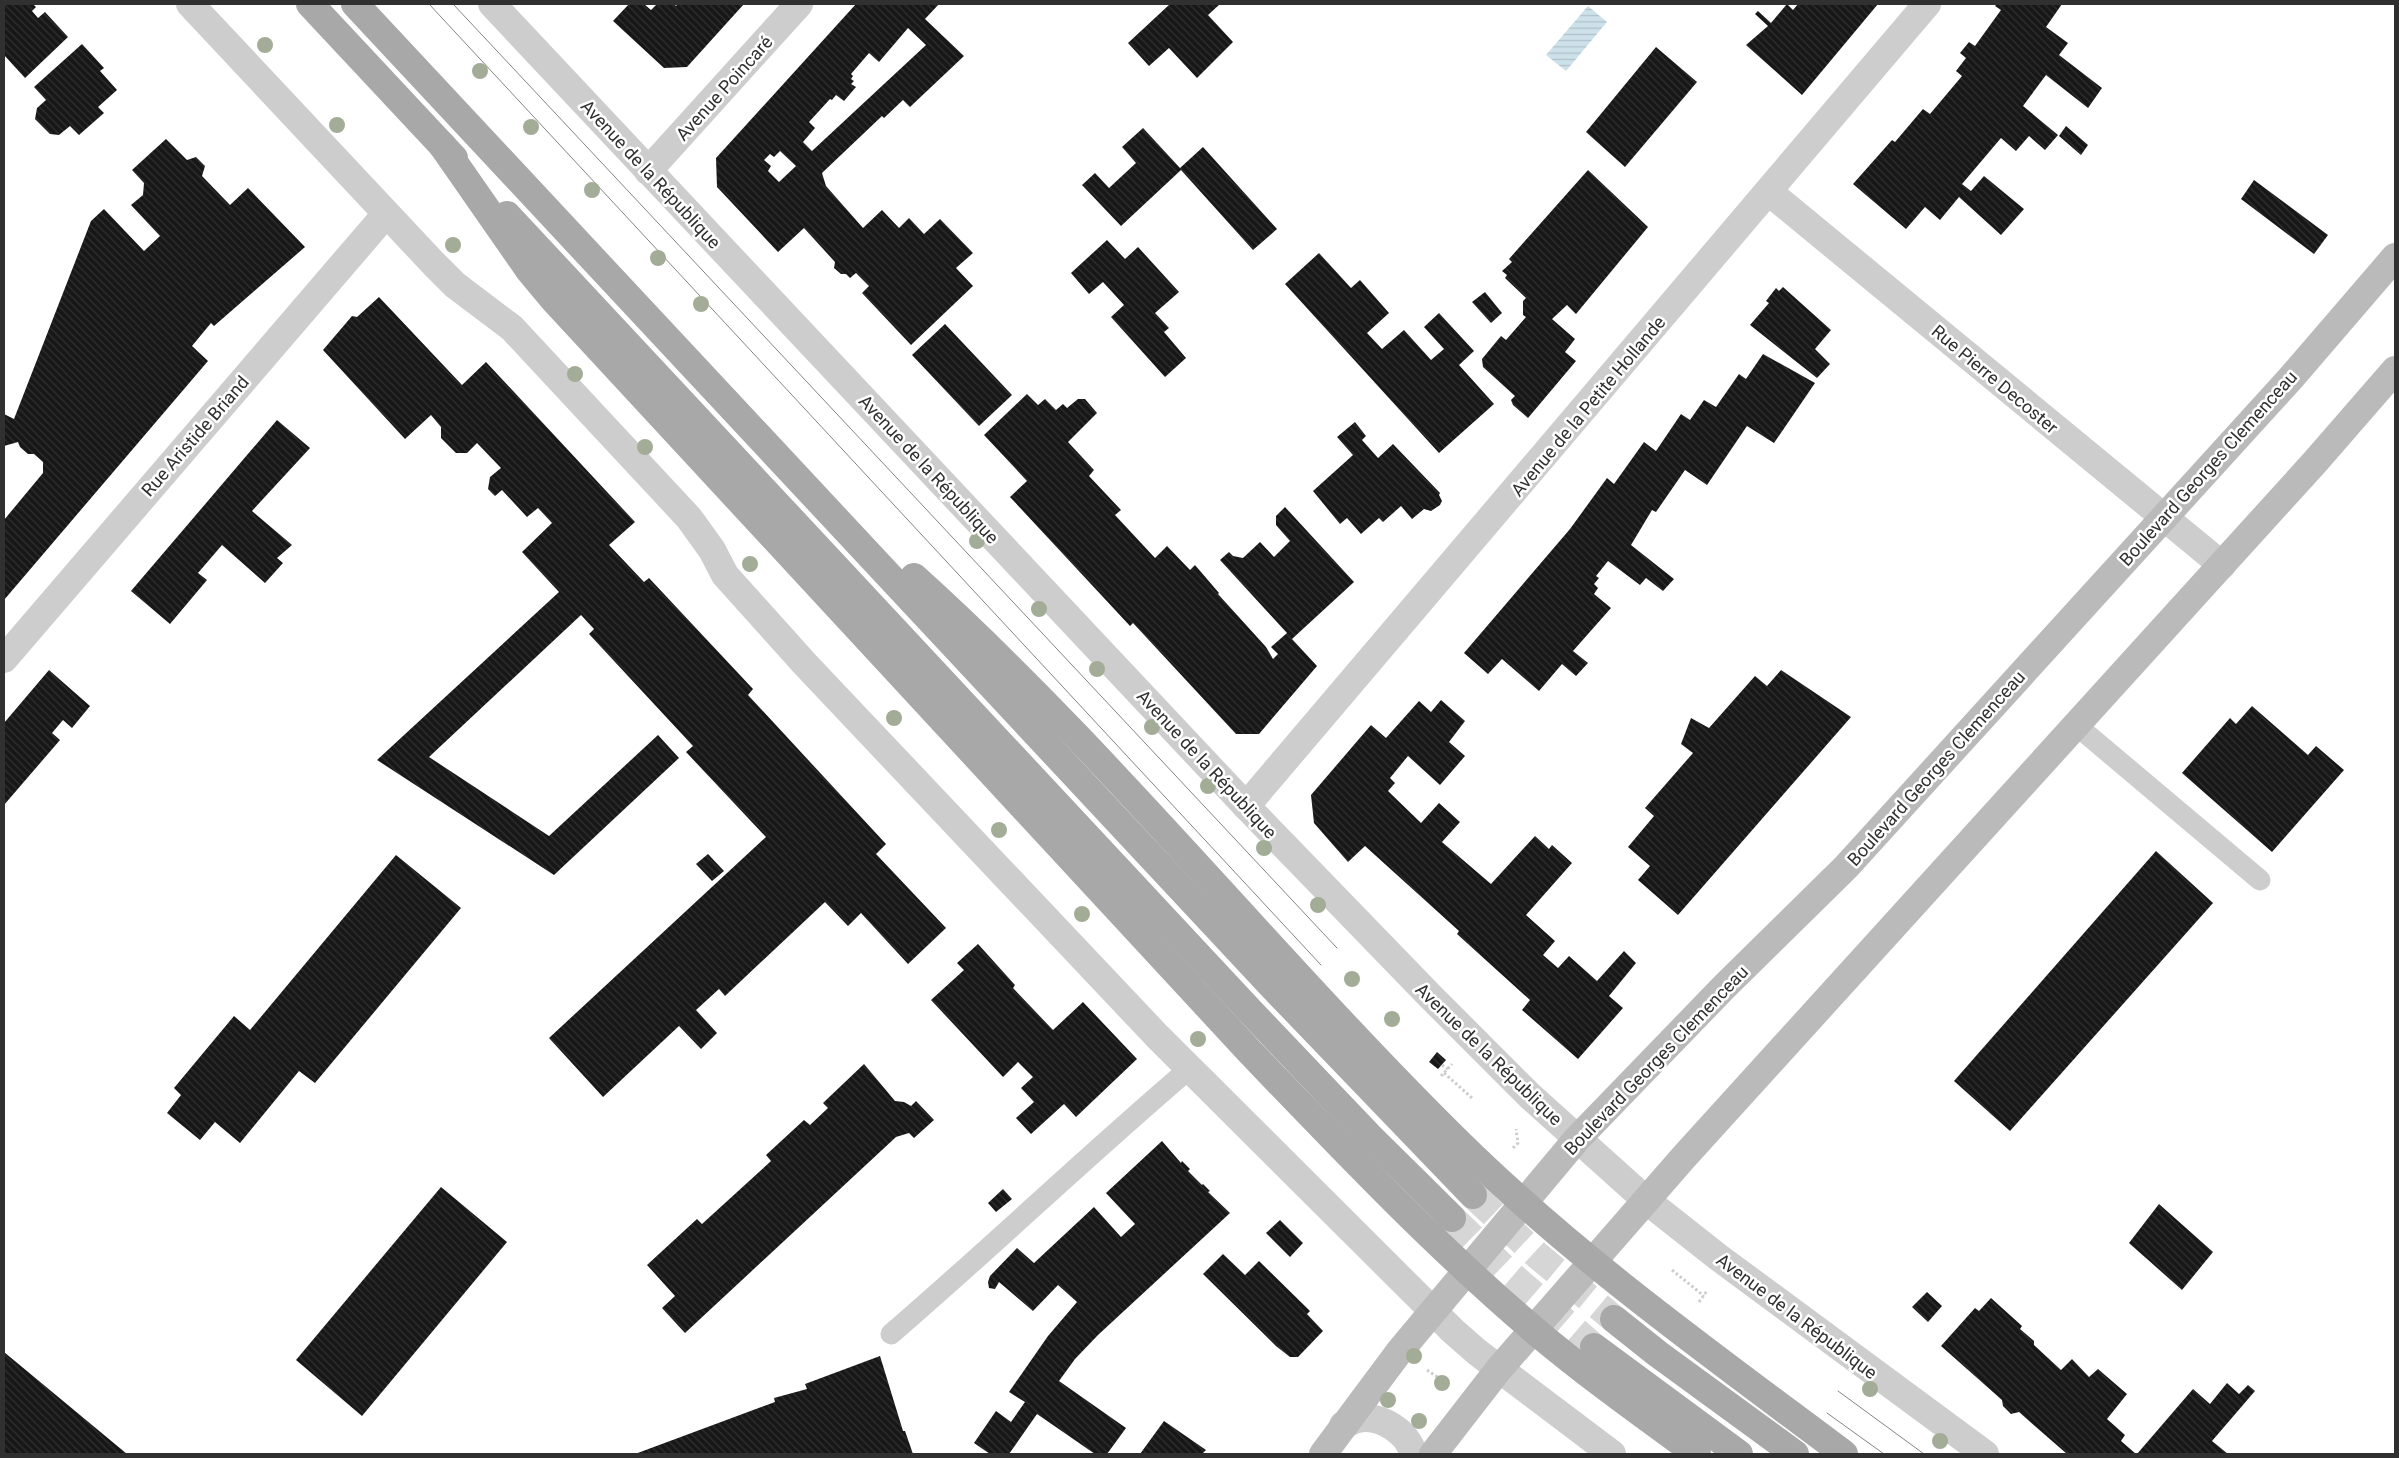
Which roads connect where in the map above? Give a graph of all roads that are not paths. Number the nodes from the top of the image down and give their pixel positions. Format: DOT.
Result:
graph roads {
  1 [pos="190,4"];
  2 [pos="310,4"];
  3 [pos="356,4"];
  4 [pos="378,4"];
  5 [pos="492,4"];
  6 [pos="799,4"];
  7 [pos="1927,4"];
  8 [pos="442,145"];
  9 [pos="503,161"];
  10 [pos="648,172"];
  11 [pos="1770,192"];
  12 [pos="386,214"];
  13 [pos="2395,257"];
  14 [pos="2395,370"];
  15 [pos="806,485"];
  16 [pos="2163,517"];
  17 [pos="2222,565"];
  18 [pos="4,659"];
  19 [pos="2076,725"];
  20 [pos="1246,806"];
  21 [pos="2260,880"];
  22 [pos="1189,1068"];
  23 [pos="1578,1139"];
  24 [pos="1473,1195"];
  25 [pos="1647,1201"];
  26 [pos="1523,1203"];
  27 [pos="1452,1218"];
  28 [pos="1593,1262"];
  29 [pos="1467,1270"];
  30 [pos="1433,1312"];
  31 [pos="1614,1319"];
  32 [pos="1533,1329"];
  33 [pos="891,1334"];
  34 [pos="1594,1346"];
  35 [pos="1499,1369"];
  36 [pos="1344,1425"];
  37 [pos="1323,1454"];
  38 [pos="1413,1454"];
  39 [pos="1433,1454"];
  40 [pos="1612,1454"];
  41 [pos="1697,1454"];
  42 [pos="1739,1454"];
  43 [pos="1795,1454"];
  44 [pos="1844,1454"];
  45 [pos="1985,1454"];
  1 -- 12 [label="street"];
  2 -- 8 [label="main road"];
  3 -- 9 [label="main road"];
  4 -- 9 [label="main road"];
  5 -- 10 [label="street, Avenue de la République"];
  6 -- 10 [label="street, Avenue Poincaré"];
  7 -- 11 [label="street, Avenue de la Petite Hollande"];
  8 -- 27 [label="main road"];
  8 -- 29 [label="main road"];
  9 -- 15 [label="main road"];
  10 -- 20 [label="street, Avenue de la République"];
  11 -- 16 [label="street, Rue Pierre Decoster"];
  11 -- 20 [label="street, Avenue de la Petite Hollande"];
  12 -- 18 [label="street, Rue Aristide Briand"];
  12 -- 22 [label="street"];
  13 -- 16 [label="main road, Boulevard Georges Clemenceau"];
  14 -- 17 [label="main road"];
  15 -- 24 [label="main road"];
  15 -- 26 [label="main road"];
  16 -- 17 [label="street, Rue Pierre Decoster"];
  16 -- 23 [label="main road, Boulevard Georges Clemenceau"];
  17 -- 19 [label="main road"];
  19 -- 21 [label="lane"];
  19 -- 25 [label="main road"];
  20 -- 23 [label="street, Avenue de la République"];
  22 -- 30 [label="street"];
  22 -- 33 [label="lane"];
  23 -- 25 [label="street, Avenue de la République"];
  23 -- 26 [label="main road, Boulevard Georges Clemenceau"];
  25 -- 28 [label="main road"];
  25 -- 45 [label="street, Avenue de la République"];
  26 -- 28 [label="main road"];
  26 -- 29 [label="main road, Boulevard Georges Clemenceau"];
  28 -- 32 [label="main road"];
  28 -- 44 [label="main road"];
  29 -- 30 [label="main road, Boulevard Georges Clemenceau"];
  29 -- 32 [label="main road"];
  30 -- 35 [label="street"];
  30 -- 36 [label="main road"];
  31 -- 43 [label="main road"];
  32 -- 35 [label="main road"];
  32 -- 41 [label="main road"];
  34 -- 42 [label="main road"];
  35 -- 39 [label="main road"];
  35 -- 40 [label="street"];
  36 -- 37 [label="main road"];
  36 -- 38 [label="street"];
}
